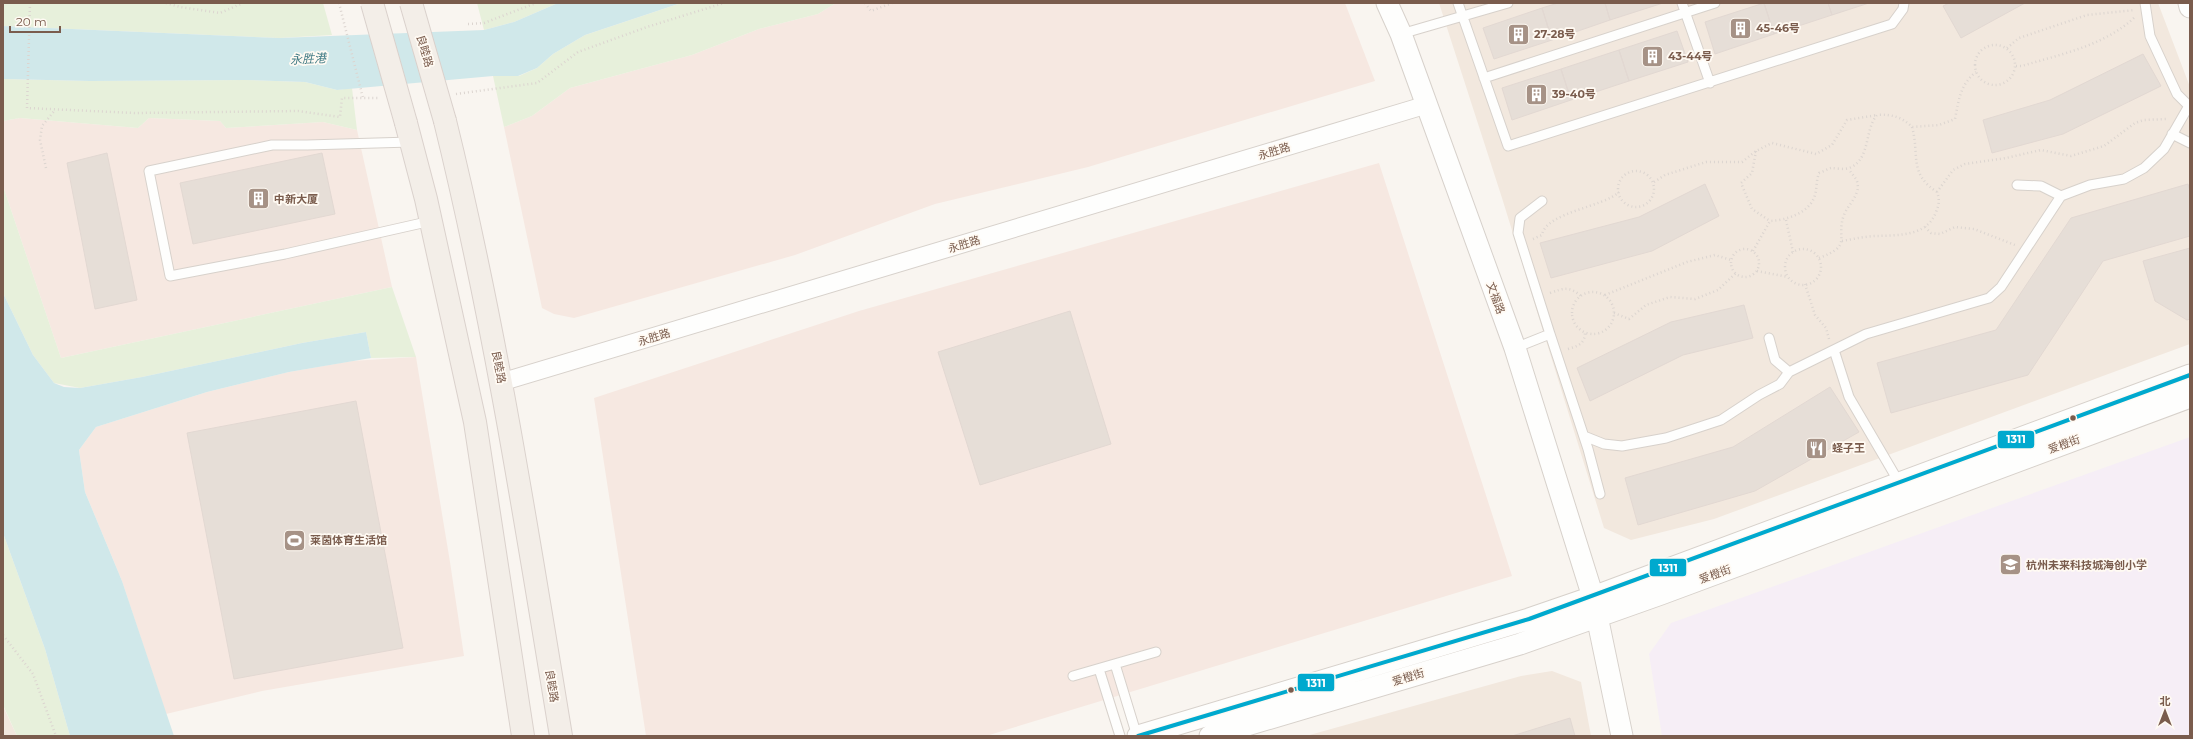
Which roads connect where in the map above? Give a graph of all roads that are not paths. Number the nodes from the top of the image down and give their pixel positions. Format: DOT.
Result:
graph roads {
  1 [pos="372,3"];
  2 [pos="410,3"];
  3 [pos="1387,3"];
  4 [pos="1458,3"];
  5 [pos="1508,3"];
  6 [pos="1682,3"];
  7 [pos="1715,3"];
  8 [pos="2189,3"];
  9 [pos="1902,5"];
  10 [pos="2145,6"];
  11 [pos="2190,7"];
  12 [pos="1685,13"];
  13 [pos="1463,18"];
  14 [pos="1401,34"];
  15 [pos="1484,78"];
  16 [pos="1710,83"];
  17 [pos="2189,104"];
  18 [pos="1426,105"];
  19 [pos="409,132"];
  20 [pos="2172,134"];
  21 [pos="2190,143"];
  22 [pos="2017,185"];
  23 [pos="2062,196"];
  24 [pos="1542,201"];
  25 [pos="431,221"];
  26 [pos="1550,334"];
  27 [pos="1769,338"];
  28 [pos="1515,348"];
  29 [pos="1834,350"];
  30 [pos="1789,372"];
  31 [pos="2190,375"];
  32 [pos="502,382"];
  33 [pos="2190,397"];
  34 [pos="1584,436"];
  35 [pos="1900,484"];
  36 [pos="1600,494"];
  37 [pos="1595,607"];
  38 [pos="1156,652"];
  39 [pos="1115,664"];
  40 [pos="1099,669"];
  41 [pos="1073,676"];
  42 [pos="522,736"];
  43 [pos="561,736"];
  44 [pos="1120,736"];
  45 [pos="1138,736"];
  46 [pos="1210,736"];
  47 [pos="1622,736"];
  1 -- 19 [label="main road, bridge"];
  2 -- 32 [label="main road, 良睦路, bridge"];
  3 -- 14 [label="street, 文福路"];
  4 -- 13 [label="lane"];
  5 -- 13 [label="lane"];
  6 -- 12 [label="lane"];
  7 -- 12 [label="lane"];
  8 -- 11 [label="street"];
  9 -- 16 [label="lane"];
  10 -- 17 [label="lane"];
  12 -- 15 [label="lane"];
  12 -- 16 [label="lane"];
  13 -- 14 [label="lane"];
  13 -- 15 [label="lane"];
  14 -- 18 [label="street, 文福路"];
  15 -- 16 [label="lane"];
  17 -- 20 [label="lane"];
  18 -- 28 [label="street, 文福路"];
  18 -- 32 [label="street, 永胜路"];
  19 -- 25 [label="main road"];
  19 -- 25 [label="lane"];
  20 -- 21 [label="lane"];
  20 -- 23 [label="lane"];
  22 -- 23 [label="lane"];
  23 -- 29 [label="lane"];
  24 -- 26 [label="lane"];
  25 -- 42 [label="main road"];
  26 -- 28 [label="lane"];
  26 -- 34 [label="lane"];
  27 -- 30 [label="lane"];
  28 -- 37 [label="street, 文福路"];
  29 -- 30 [label="lane"];
  29 -- 35 [label="lane"];
  30 -- 34 [label="lane"];
  31 -- 35 [label="street, 爱橙街"];
  32 -- 43 [label="main road, 良睦路"];
  33 -- 37 [label="street, 爱橙街"];
  34 -- 36 [label="lane"];
  35 -- 37 [label="street, 爱橙街"];
  37 -- 45 [label="street, 爱橙街"];
  37 -- 46 [label="street, 爱橙街"];
  37 -- 47 [label="street, 文福路"];
  38 -- 39 [label="lane"];
  39 -- 40 [label="lane"];
  39 -- 45 [label="lane"];
  40 -- 41 [label="lane"];
  40 -- 44 [label="lane"];
}
